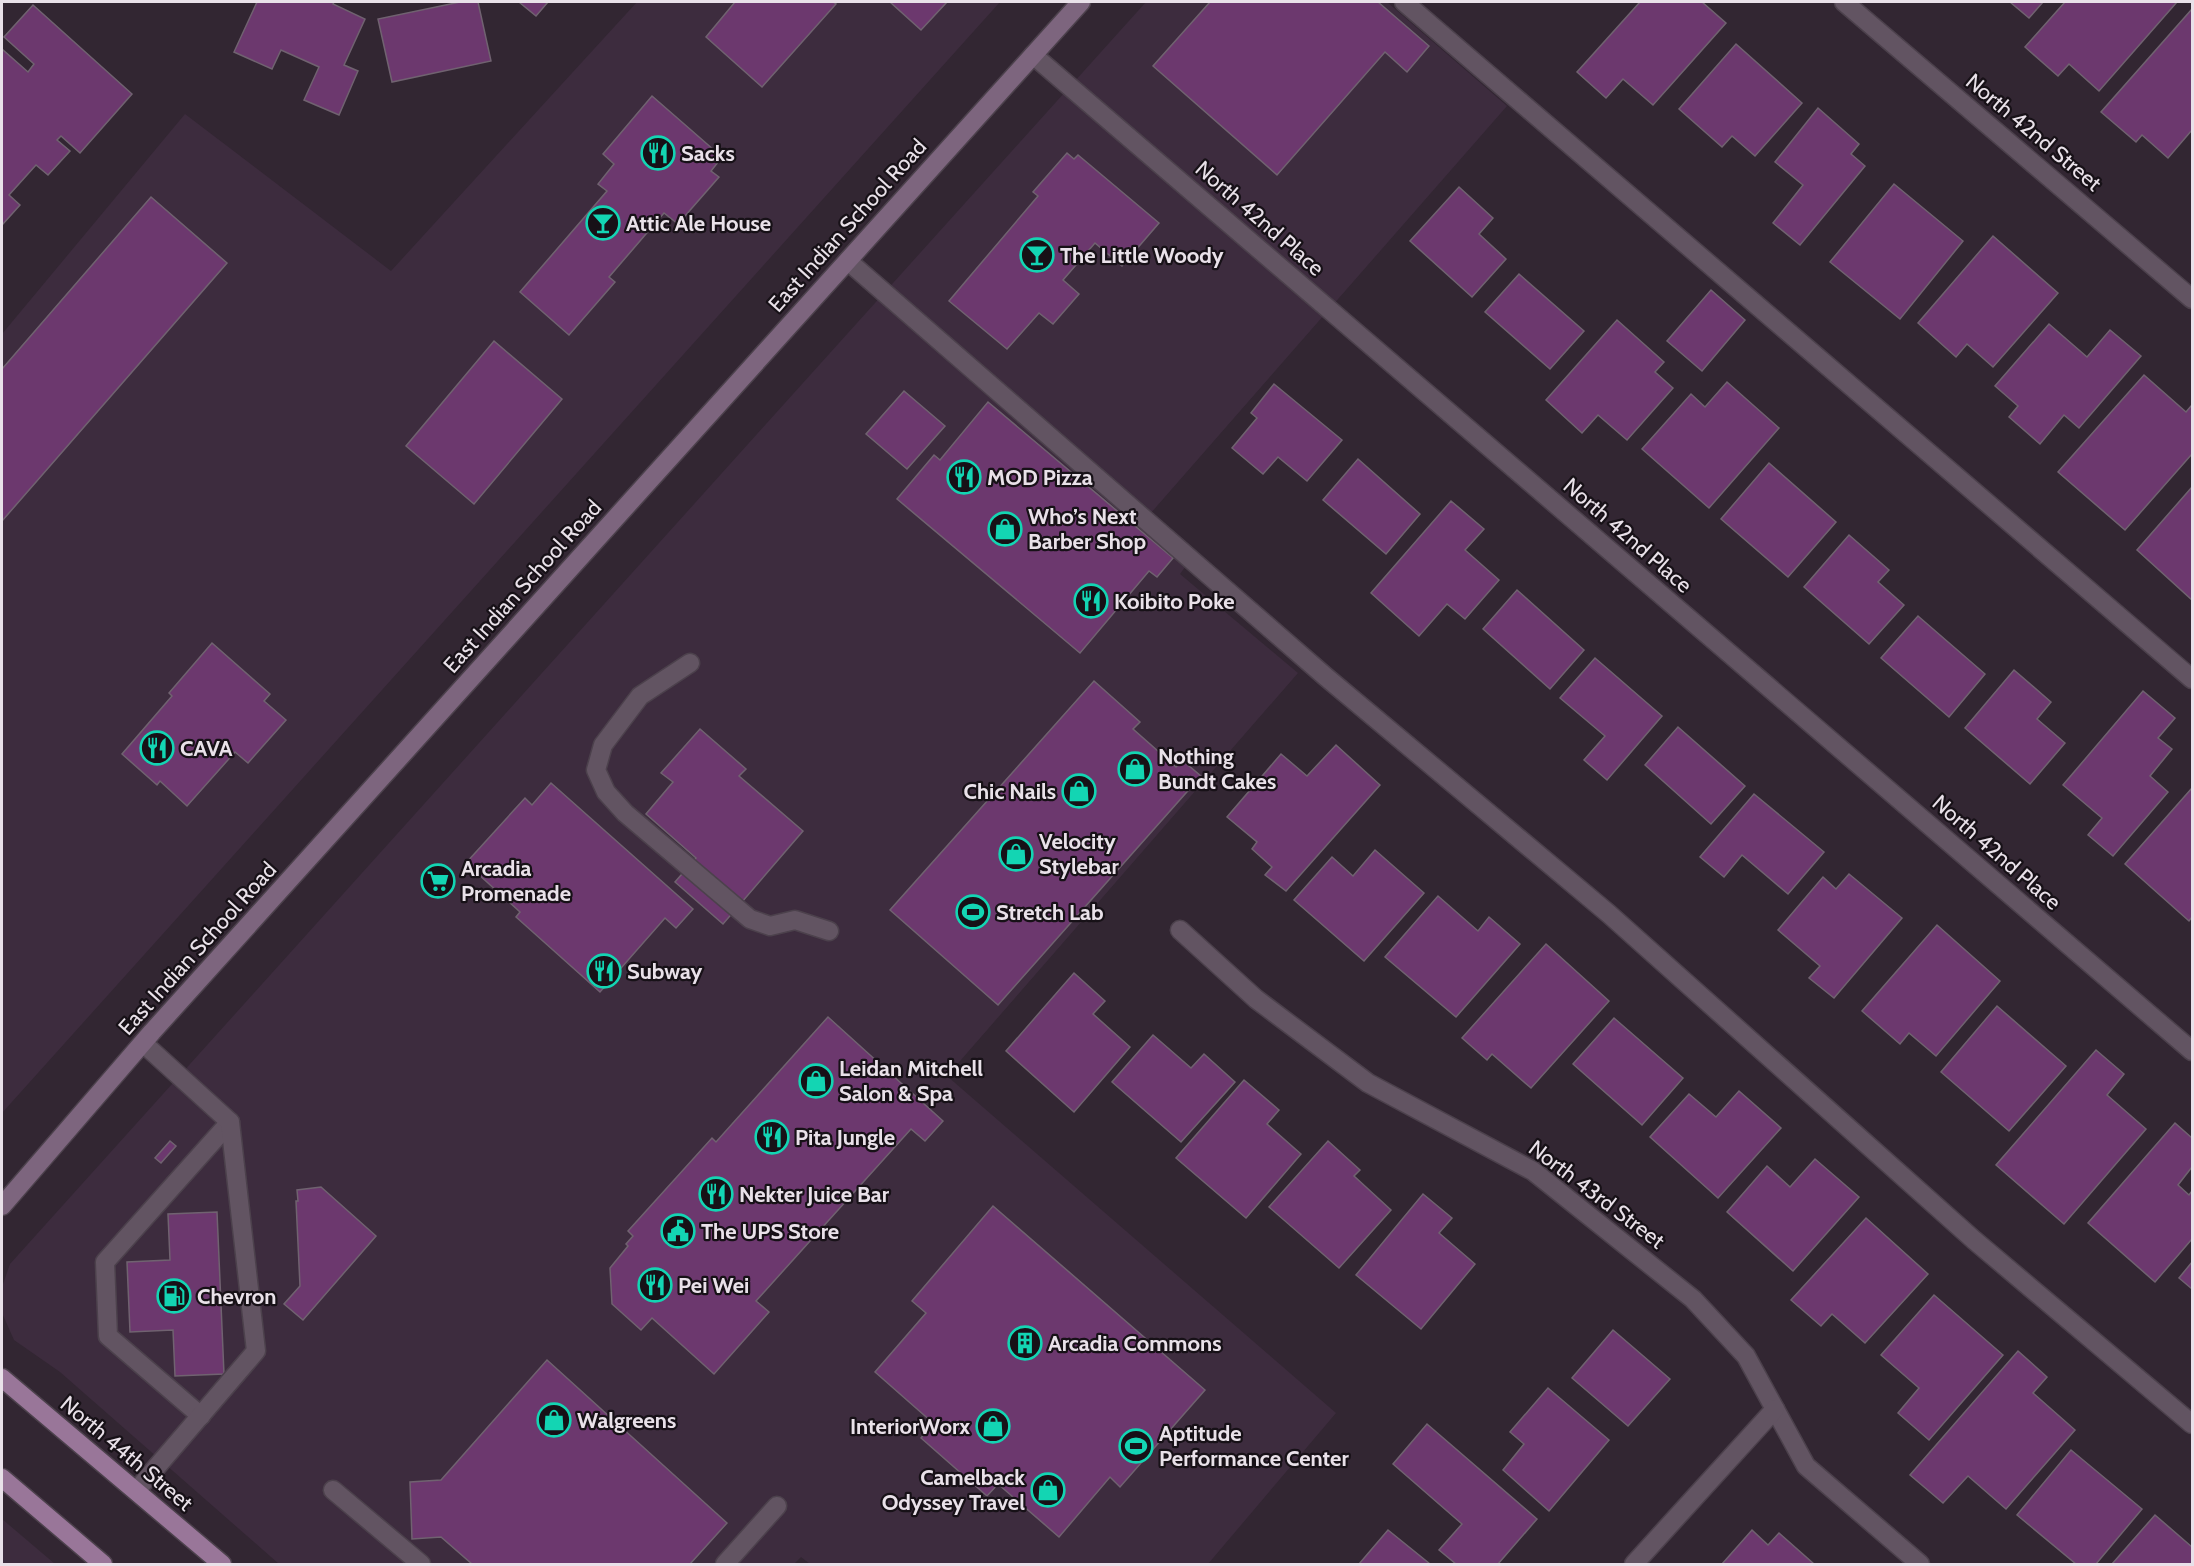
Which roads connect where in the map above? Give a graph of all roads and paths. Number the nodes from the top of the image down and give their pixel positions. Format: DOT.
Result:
graph roads {
  1 [pos="1081,2"];
  2 [pos="1404,2"];
  3 [pos="1844,2"];
  4 [pos="1033,55"];
  5 [pos="848,261"];
  6 [pos="2193,299"];
  7 [pos="690,663"];
  8 [pos="2193,679"];
  9 [pos="1180,930"];
  10 [pos="830,931"];
  11 [pos="143,1043"];
  12 [pos="2193,1052"];
  13 [pos="230,1122"];
  14 [pos="2,1206"];
  15 [pos="2,1378"];
  16 [pos="1775,1409"];
  17 [pos="201,1416"];
  18 [pos="2193,1424"];
  19 [pos="2,1478"];
  20 [pos="333,1490"];
  21 [pos="136,1491"];
  22 [pos="777,1506"];
  23 [pos="103,1564"];
  24 [pos="222,1564"];
  25 [pos="421,1564"];
  26 [pos="725,1564"];
  27 [pos="1635,1564"];
  28 [pos="1920,1564"];
  1 -- 4 [label="main road, East Indian School Road"];
  2 -- 8 [label="street"];
  3 -- 6 [label="street, North 42nd Street"];
  4 -- 5 [label="main road, East Indian School Road"];
  4 -- 12 [label="street, North 42nd Place"];
  5 -- 11 [label="main road, East Indian School Road"];
  5 -- 18 [label="street"];
  7 -- 10 [label="street"];
  9 -- 16 [label="street, North 43rd Street"];
  11 -- 13 [label="street"];
  11 -- 14 [label="main road, East Indian School Road"];
  13 -- 17 [label="street"];
  13 -- 17 [label="street"];
  15 -- 21 [label="main road, North 44th Street"];
  16 -- 27 [label="street"];
  16 -- 28 [label="street, North 43rd Street"];
  17 -- 21 [label="street"];
  19 -- 23 [label="main road"];
  20 -- 25 [label="street"];
  21 -- 24 [label="main road, North 44th Street"];
  22 -- 26 [label="street"];
}
